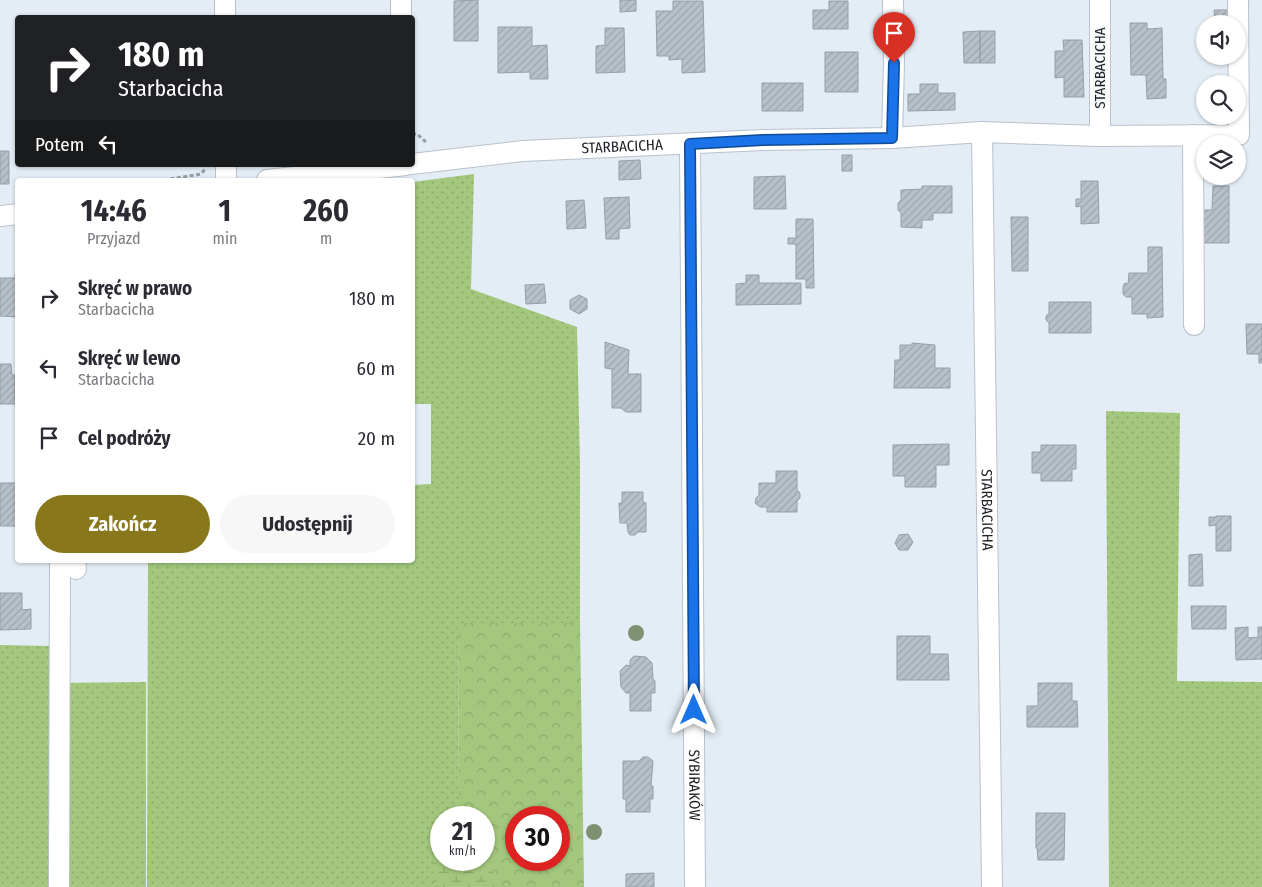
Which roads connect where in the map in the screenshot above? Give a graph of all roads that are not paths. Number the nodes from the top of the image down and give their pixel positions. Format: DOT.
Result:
graph roads {
  1 [pos="225,0"];
  2 [pos="401,0"];
  3 [pos="893,0"];
  4 [pos="1100,0"];
  5 [pos="1238,0"];
  6 [pos="225,15"];
  7 [pos="402,15"];
  8 [pos="982,132"];
  9 [pos="1193,135"];
  10 [pos="1100,136"];
  11 [pos="892,138"];
  12 [pos="690,144"];
  13 [pos="415,164"];
  14 [pos="387,167"];
  15 [pos="286,178"];
  16 [pos="15,214"];
  17 [pos="0,216"];
  18 [pos="1194,325"];
  19 [pos="70,563"];
  20 [pos="59,887"];
  21 [pos="695,887"];
  22 [pos="992,887"];
  1 -- 6 [label="street"];
  2 -- 7 [label="street"];
  3 -- 11 [label="street"];
  4 -- 10 [label="street, STARBACICHA"];
  5 -- 9 [label="street, STARBACICHA"];
  8 -- 10 [label="street, STARBACICHA"];
  8 -- 11 [label="street, STARBACICHA"];
  8 -- 22 [label="street, STARBACICHA"];
  9 -- 10 [label="street, STARBACICHA"];
  9 -- 18 [label="street"];
  11 -- 12 [label="street, STARBACICHA"];
  12 -- 13 [label="street, STARBACICHA"];
  12 -- 21 [label="street, SYBIRAKÓW"];
  14 -- 15 [label="street"];
  16 -- 17 [label="street"];
  19 -- 20 [label="street"];
}
